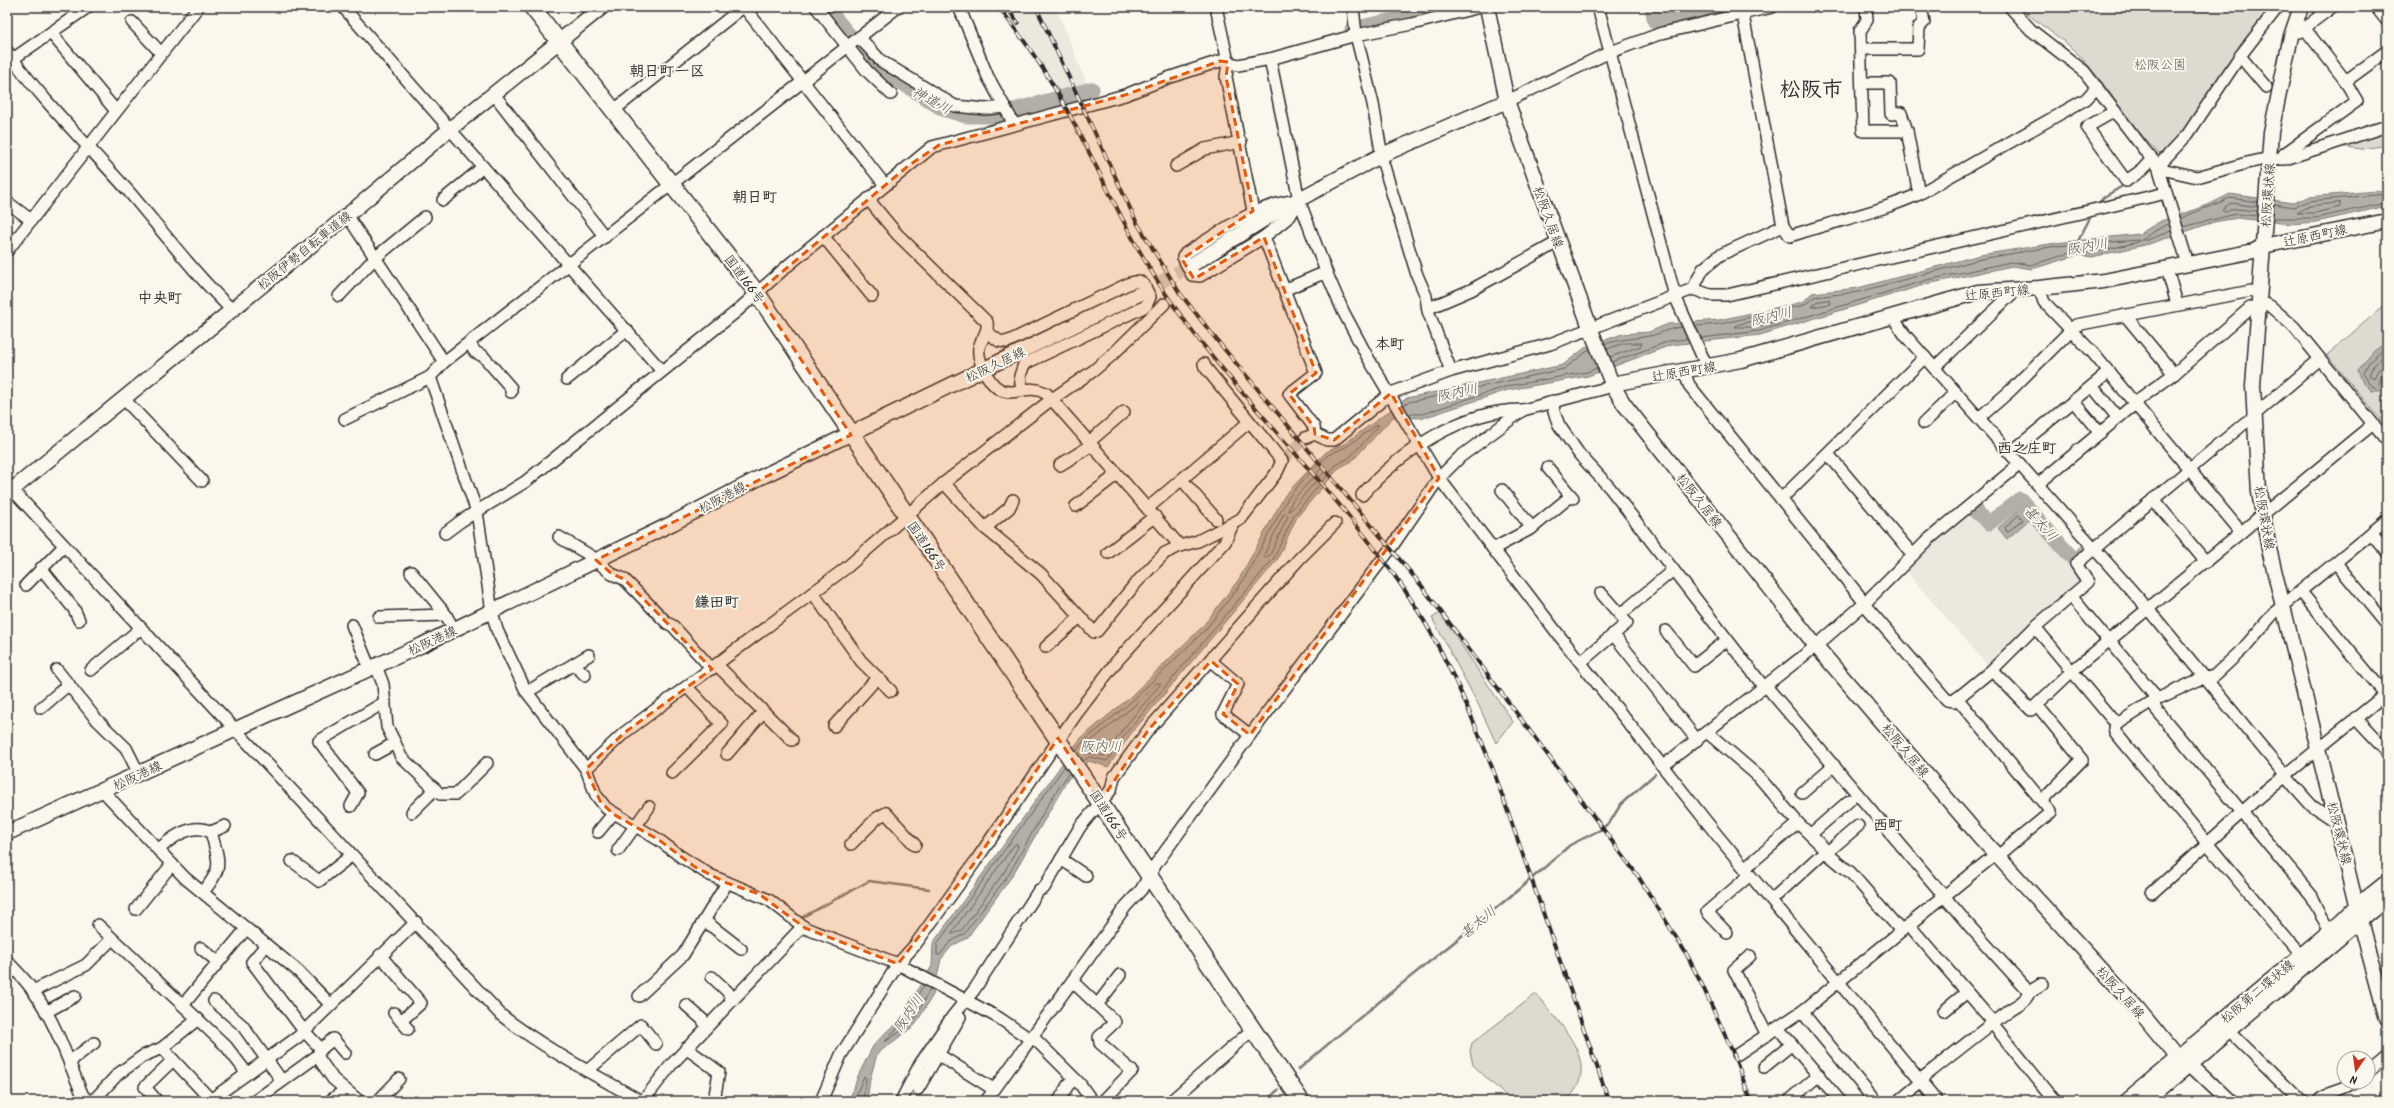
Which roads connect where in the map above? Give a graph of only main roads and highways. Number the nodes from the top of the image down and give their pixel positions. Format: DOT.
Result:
graph roads {
  1 [pos="532,7"];
  2 [pos="602,7"];
  3 [pos="1487,7"];
  4 [pos="2301,7"];
  5 [pos="558,40"];
  6 [pos="1507,101"];
  7 [pos="2387,221"];
  8 [pos="2263,243"];
  9 [pos="1194,264"];
  10 [pos="1139,294"];
  11 [pos="1611,381"];
  12 [pos="851,435"];
  13 [pos="9,489"];
  14 [pos="7,833"];
  15 [pos="2387,882"];
  16 [pos="2387,898"];
  17 [pos="2357,906"];
  18 [pos="2360,921"];
  19 [pos="2387,1019"];
  20 [pos="2183,1060"];
  21 [pos="2154,1099"];
  22 [pos="1301,1101"];
  23 [pos="2126,1101"];
  24 [pos="2229,1101"];
  1 -- 5 [label="highway, 国道166号"];
  2 -- 5 [label="main road, 松阪伊勢自転車道線"];
  3 -- 6 [label="main road, 松阪久居線"];
  4 -- 8 [label="main road, 松阪環状線"];
  5 -- 12 [label="highway, 国道166号"];
  5 -- 13 [label="main road, 松阪伊勢自転車道線"];
  6 -- 9 [label="main road"];
  6 -- 11 [label="main road, 松阪久居線"];
  7 -- 8 [label="main road, 辻原西町線"];
  8 -- 11 [label="main road, 辻原西町線"];
  8 -- 17 [label="main road, 松阪環状線"];
  10 -- 12 [label="main road, 松阪久居線"];
  11 -- 20 [label="main road, 松阪久居線"];
  12 -- 14 [label="main road, 松阪港線"];
  12 -- 22 [label="highway, 国道166号"];
  15 -- 17 [label="main road, 松阪第二環状線"];
  16 -- 18 [label="main road, 松阪第二環状線"];
  17 -- 18 [label="main road, 松阪環状線"];
  17 -- 20 [label="main road, 松阪第二環状線"];
  18 -- 19 [label="main road, 松阪環状線"];
  18 -- 20 [label="main road, 松阪第二環状線"];
  20 -- 21 [label="main road, 松阪第二環状線"];
  20 -- 23 [label="main road, 松阪第二環状線"];
  20 -- 24 [label="main road, 松阪久居線"];
}
